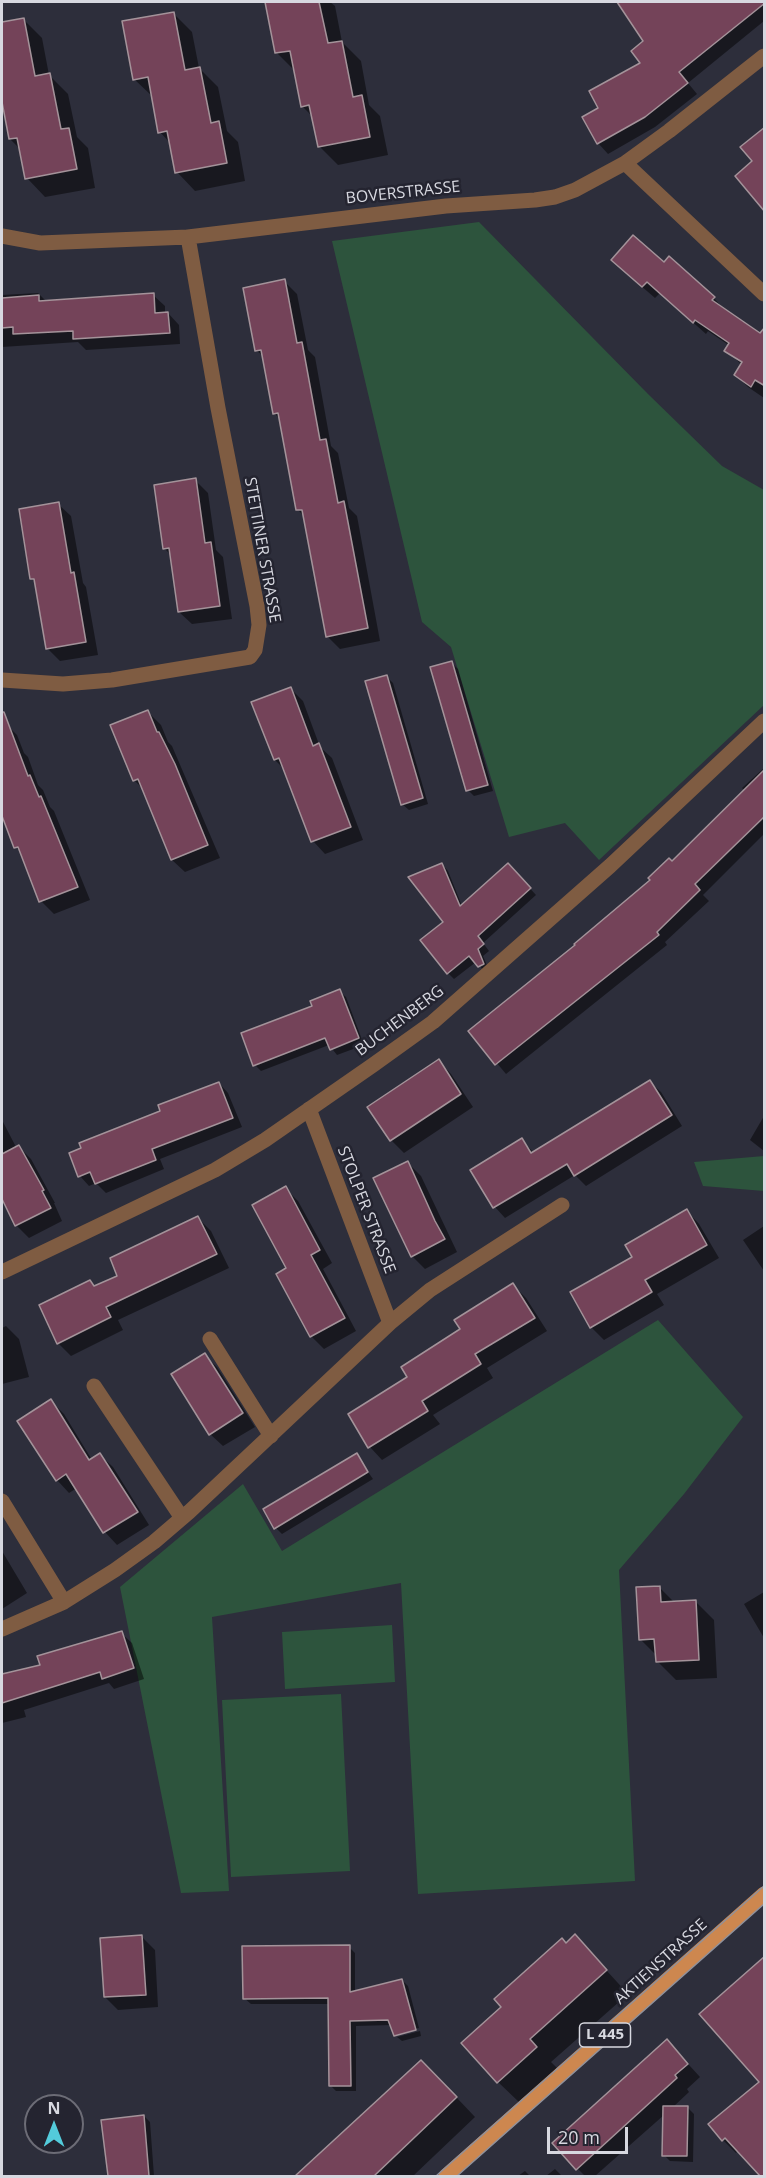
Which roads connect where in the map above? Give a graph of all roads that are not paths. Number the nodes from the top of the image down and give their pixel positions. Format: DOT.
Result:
graph roads {
  1 [pos="765,56"];
  2 [pos="625,163"];
  3 [pos="2,236"];
  4 [pos="188,237"];
  5 [pos="765,294"];
  6 [pos="2,680"];
  7 [pos="765,721"];
  8 [pos="309,1108"];
  9 [pos="562,1205"];
  10 [pos="2,1272"];
  11 [pos="387,1326"];
  12 [pos="210,1339"];
  13 [pos="94,1386"];
  14 [pos="271,1436"];
  15 [pos="2,1501"];
  16 [pos="182,1518"];
  17 [pos="64,1602"];
  18 [pos="2,1629"];
  19 [pos="765,1894"];
  20 [pos="446,2176"];
  1 -- 2 [label="street, BOVERSTRASSE"];
  2 -- 4 [label="street, BOVERSTRASSE"];
  2 -- 5 [label="street"];
  3 -- 4 [label="street, BOVERSTRASSE"];
  4 -- 6 [label="street, STETTINER STRASSE"];
  7 -- 8 [label="street, BUCHENBERG"];
  8 -- 10 [label="street, BUCHENBERG"];
  8 -- 11 [label="street, STOLPER STRASSE"];
  9 -- 11 [label="street"];
  11 -- 14 [label="street"];
  12 -- 14 [label="street"];
  13 -- 16 [label="street"];
  14 -- 16 [label="street"];
  15 -- 17 [label="street"];
  16 -- 17 [label="street"];
  17 -- 18 [label="street"];
  19 -- 20 [label="main road, AKTIENSTRASSE / L 445"];
}
